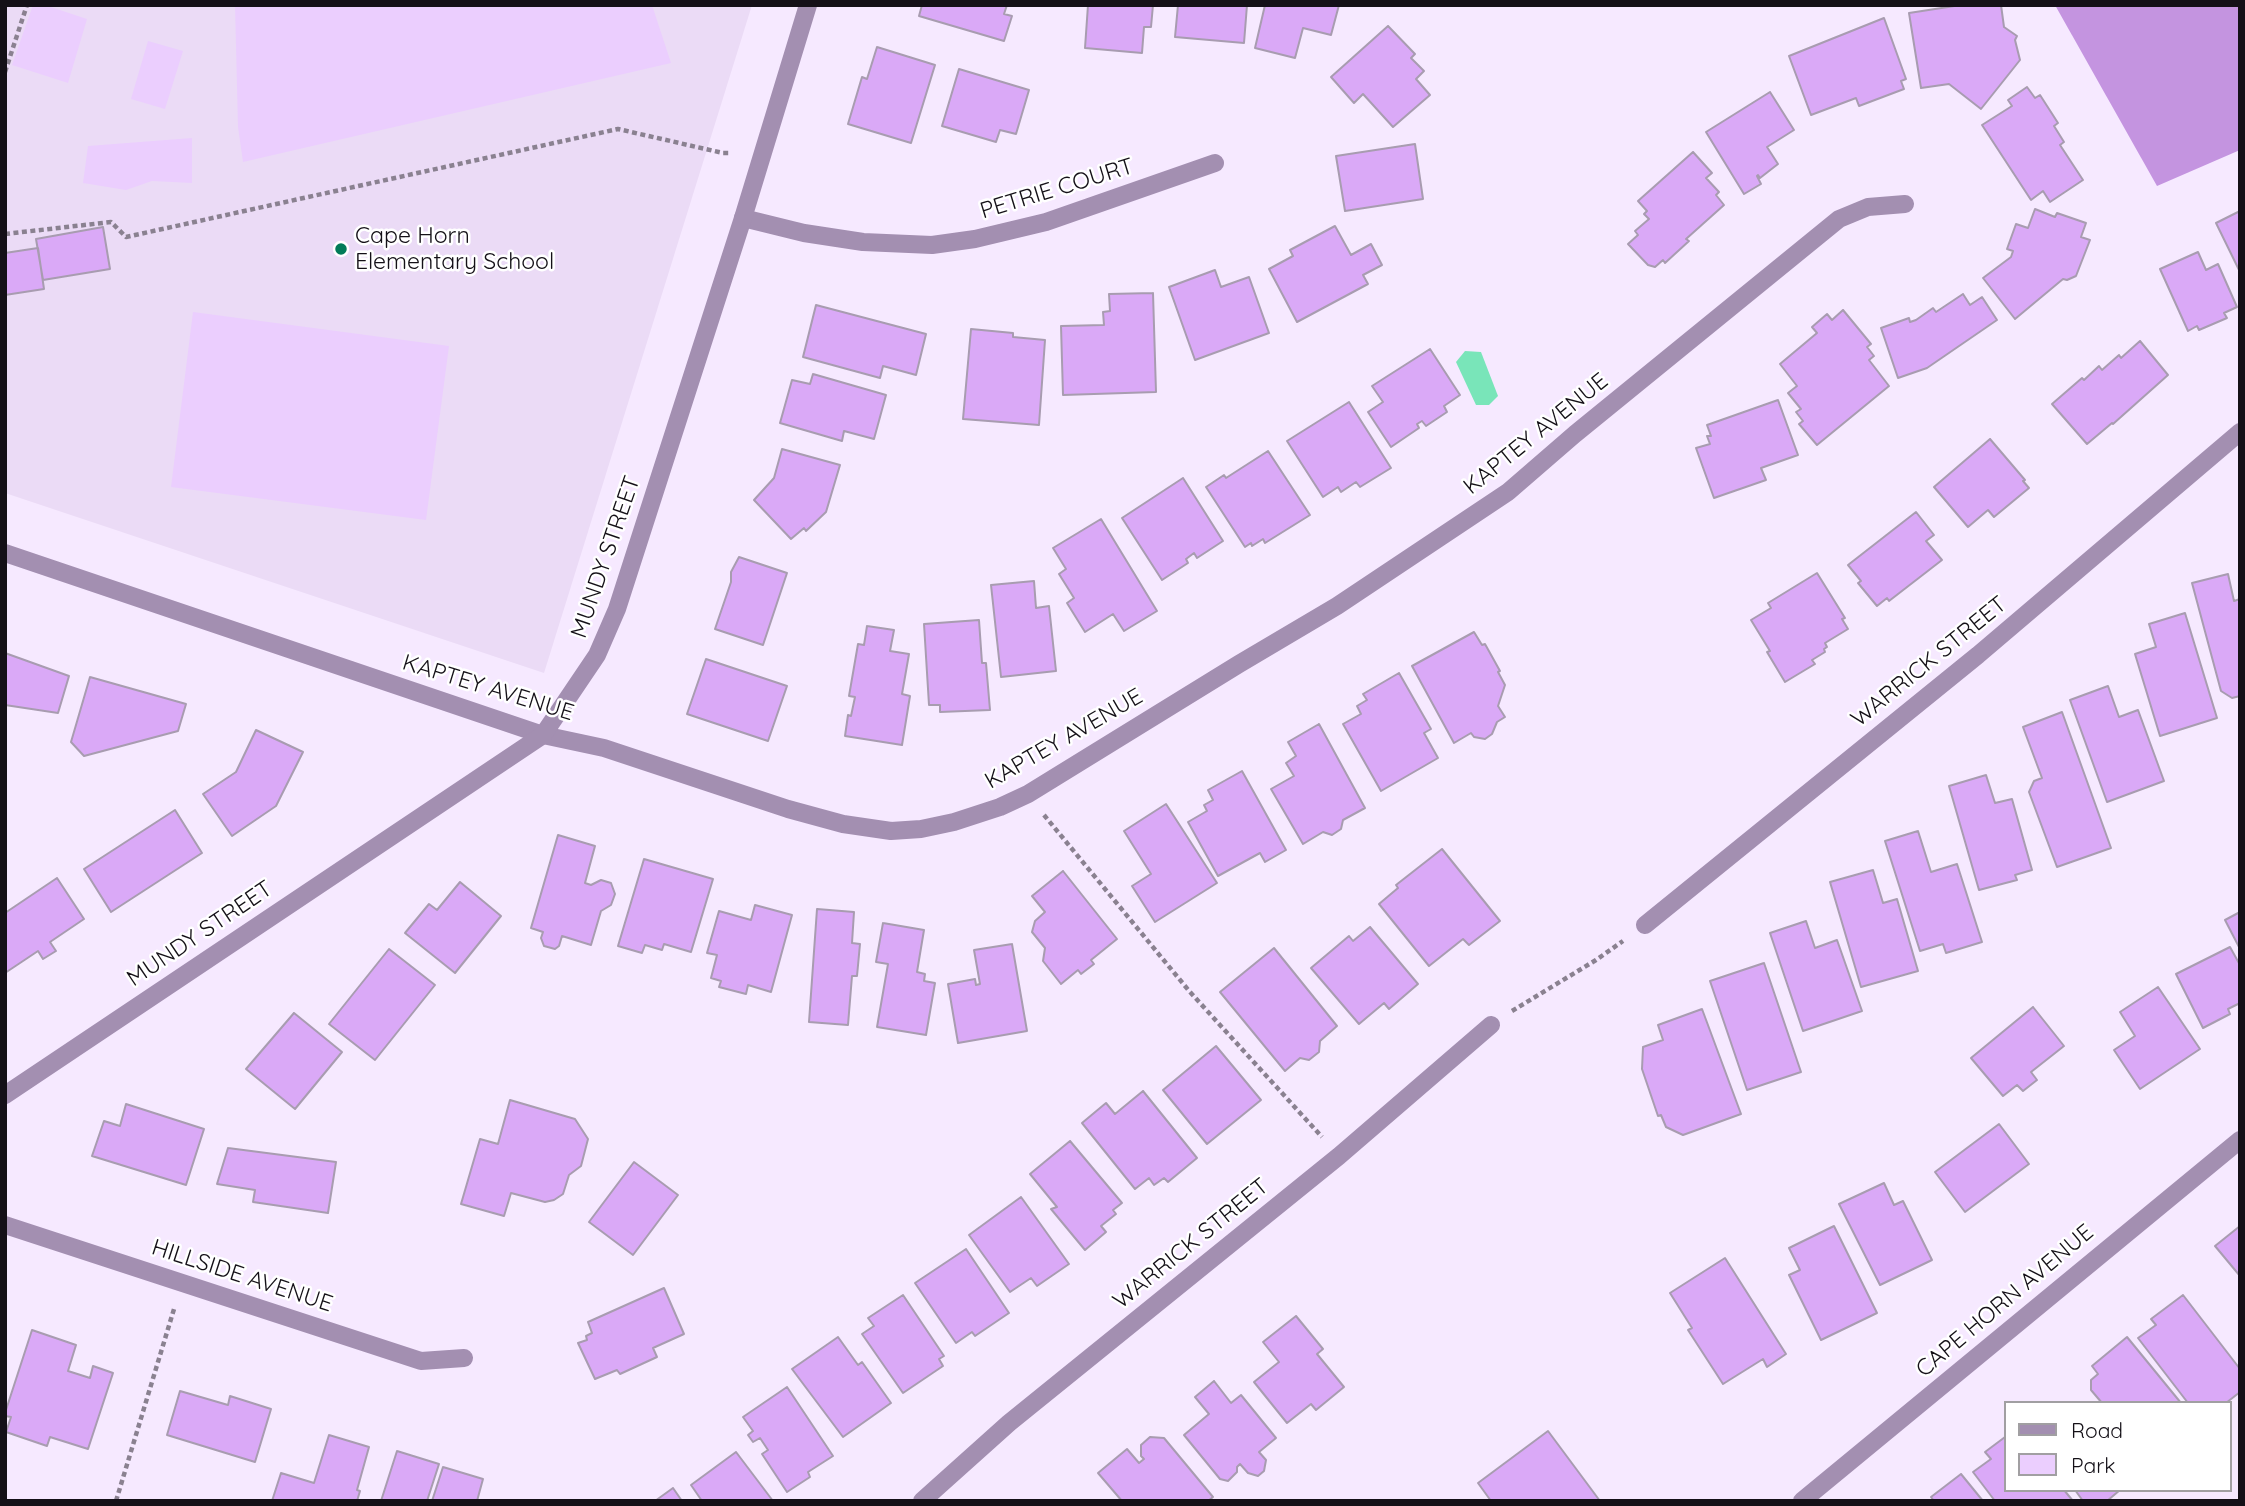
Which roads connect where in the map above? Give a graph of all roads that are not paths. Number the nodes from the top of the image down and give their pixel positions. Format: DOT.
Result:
graph roads {
  1 [pos="808,5"];
  2 [pos="1215,163"];
  3 [pos="1905,204"];
  4 [pos="743,218"];
  5 [pos="2240,432"];
  6 [pos="5,553"];
  7 [pos="543,735"];
  8 [pos="1645,925"];
  9 [pos="1491,1025"];
  10 [pos="5,1095"];
  11 [pos="2240,1140"];
  12 [pos="5,1225"];
  13 [pos="464,1358"];
  14 [pos="922,1501"];
  15 [pos="1802,1501"];
  1 -- 4 [label="street, MUNDY STREET"];
  2 -- 4 [label="street, PETRIE COURT"];
  3 -- 7 [label="street, KAPTEY AVENUE"];
  4 -- 7 [label="street, MUNDY STREET"];
  5 -- 8 [label="street, WARRICK STREET"];
  6 -- 7 [label="street, KAPTEY AVENUE"];
  7 -- 10 [label="street, MUNDY STREET"];
  9 -- 14 [label="street, WARRICK STREET"];
  11 -- 15 [label="street, CAPE HORN AVENUE"];
  12 -- 13 [label="street, HILLSIDE AVENUE"];
}
